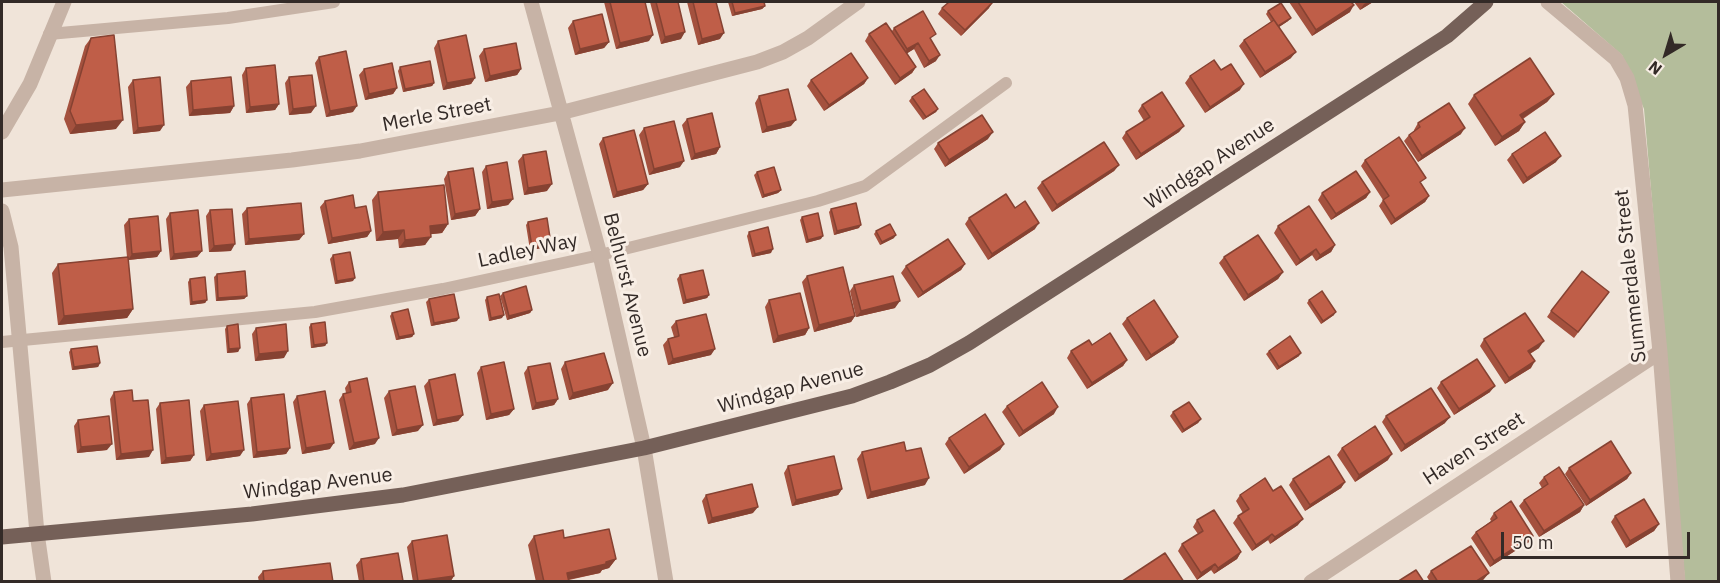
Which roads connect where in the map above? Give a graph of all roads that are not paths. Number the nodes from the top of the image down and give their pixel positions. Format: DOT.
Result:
graph roads {
  1 [pos="64,2"];
  2 [pos="334,2"];
  3 [pos="531,2"];
  4 [pos="858,2"];
  5 [pos="1486,2"];
  6 [pos="1548,2"];
  7 [pos="49,34"];
  8 [pos="1006,83"];
  9 [pos="560,113"];
  10 [pos="2,132"];
  11 [pos="2,190"];
  12 [pos="2,211"];
  13 [pos="600,255"];
  14 [pos="20,340"];
  15 [pos="2,342"];
  16 [pos="1660,352"];
  17 [pos="644,448"];
  18 [pos="37,533"];
  19 [pos="2,537"];
  20 [pos="44,582"];
  21 [pos="666,582"];
  22 [pos="1311,582"];
  23 [pos="1678,582"];
  1 -- 7 [label="street"];
  2 -- 7 [label="lane"];
  3 -- 9 [label="street, Belhurst Avenue"];
  4 -- 9 [label="street, Merle Street"];
  5 -- 17 [label="main road, Windgap Avenue"];
  6 -- 16 [label="street, Summerdale Street"];
  7 -- 10 [label="street"];
  8 -- 13 [label="lane, Ladley Way"];
  9 -- 11 [label="street, Merle Street"];
  9 -- 13 [label="street, Belhurst Avenue"];
  12 -- 14 [label="street"];
  13 -- 14 [label="lane, Ladley Way"];
  13 -- 17 [label="street, Belhurst Avenue"];
  14 -- 15 [label="lane, Ladley Way"];
  14 -- 18 [label="street"];
  16 -- 22 [label="street, Haven Street"];
  16 -- 23 [label="street, Summerdale Street"];
  17 -- 18 [label="main road, Windgap Avenue"];
  17 -- 21 [label="street, Belhurst Avenue"];
  18 -- 19 [label="main road, Windgap Avenue"];
  18 -- 20 [label="street"];
}
